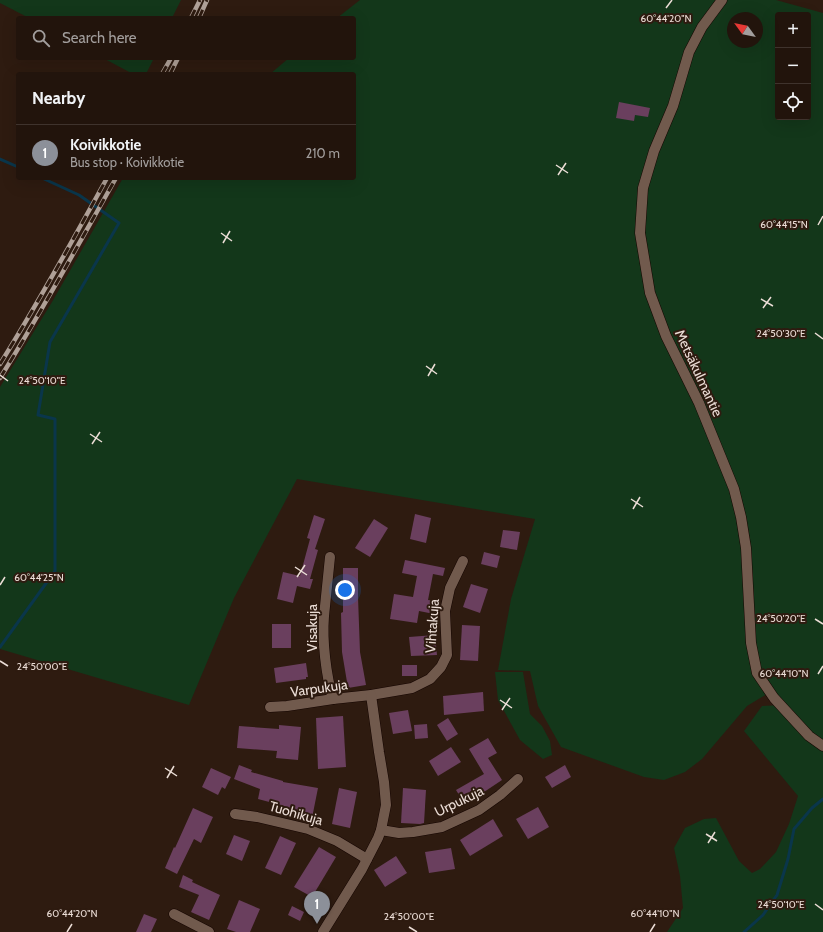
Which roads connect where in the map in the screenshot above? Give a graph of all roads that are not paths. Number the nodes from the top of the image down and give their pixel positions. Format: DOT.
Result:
graph roads {
  1 [pos="722,0"];
  2 [pos="330,557"];
  3 [pos="464,561"];
  4 [pos="371,695"];
  5 [pos="333,699"];
  6 [pos="270,707"];
  7 [pos="823,746"];
  8 [pos="518,779"];
  9 [pos="235,814"];
  10 [pos="381,830"];
  11 [pos="367,859"];
  12 [pos="174,914"];
  13 [pos="209,932"];
  14 [pos="323,932"];
  1 -- 7 [label="street, Metsäkulmantie"];
  2 -- 5 [label="street, Visakuja"];
  3 -- 4 [label="street, Vihtakuja"];
  4 -- 5 [label="street, Varpukuja"];
  4 -- 10 [label="street"];
  5 -- 6 [label="street, Varpukuja"];
  8 -- 10 [label="street, Urpukuja"];
  9 -- 11 [label="street, Tuohikuja"];
  10 -- 11 [label="street"];
  11 -- 14 [label="street"];
  12 -- 13 [label="street"];
}
